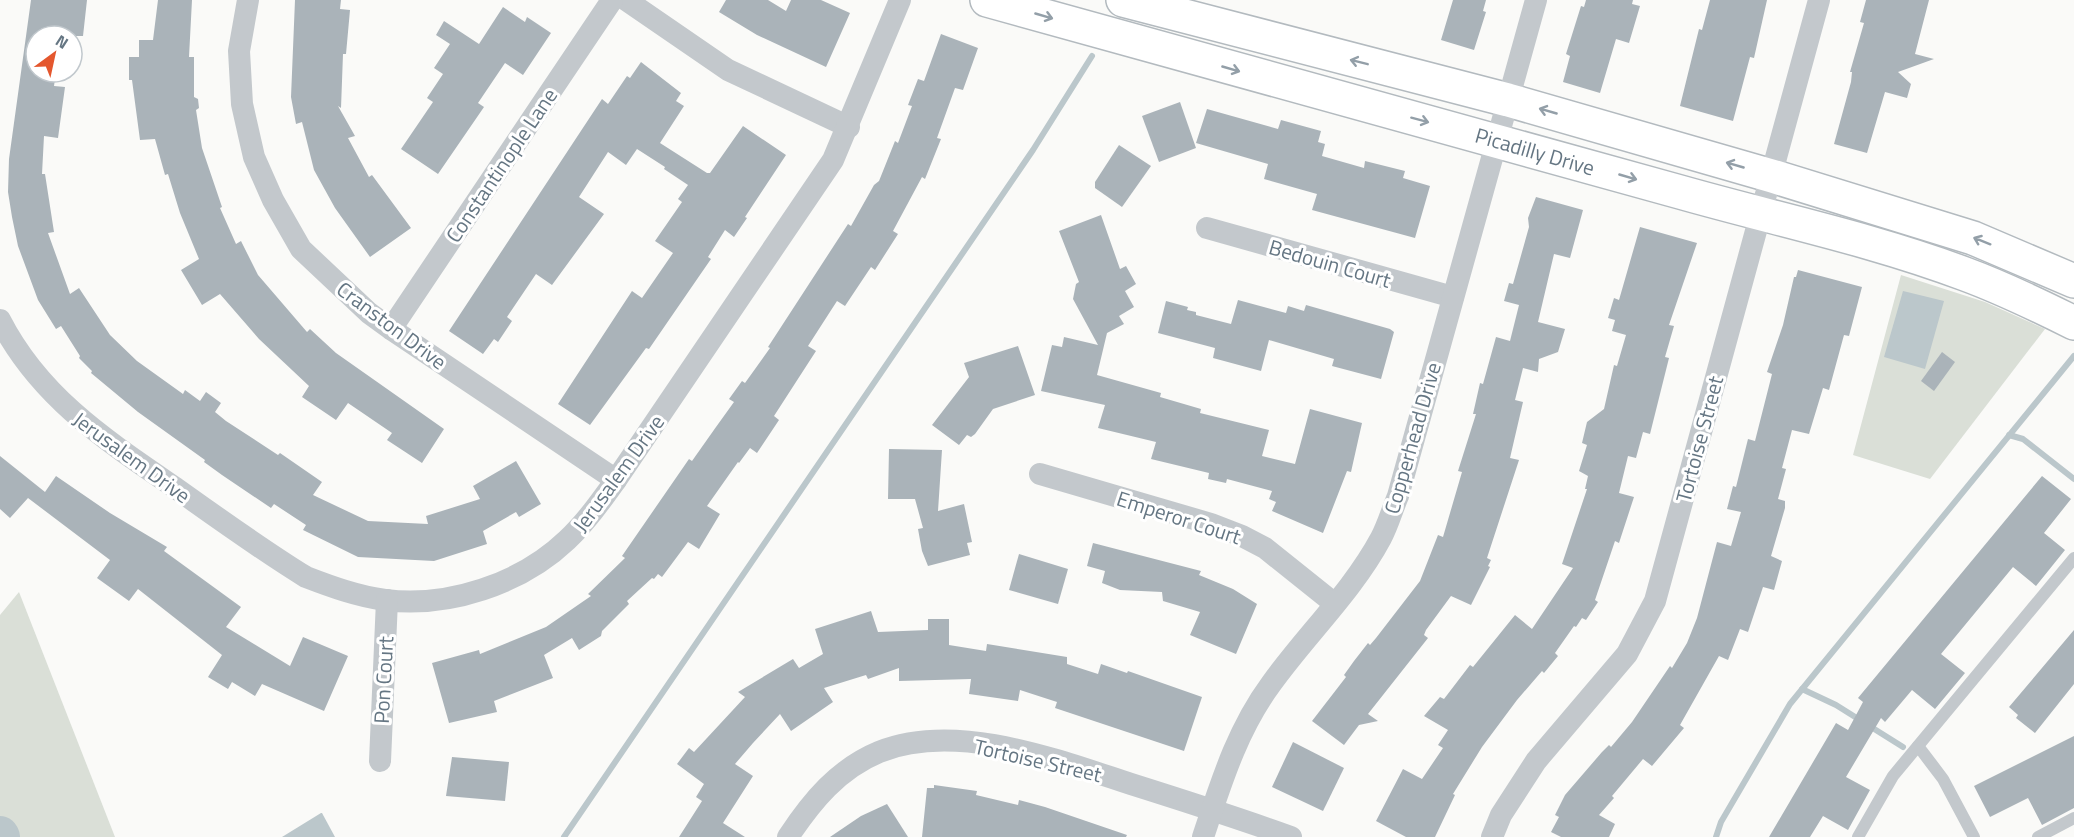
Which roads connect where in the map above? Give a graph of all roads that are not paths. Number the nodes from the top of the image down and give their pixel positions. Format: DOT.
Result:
graph roads {
  1 [pos="248,0"];
  2 [pos="612,0"];
  3 [pos="626,0"];
  4 [pos="900,0"];
  5 [pos="987,0"];
  6 [pos="1123,0"];
  7 [pos="1536,0"];
  8 [pos="1820,0"];
  9 [pos="1508,100"];
  10 [pos="849,127"];
  11 [pos="1496,140"];
  12 [pos="1772,176"];
  13 [pos="1760,215"];
  14 [pos="1208,228"];
  15 [pos="2022,258"];
  16 [pos="2074,281"];
  17 [pos="2008,291"];
  18 [pos="1452,297"];
  19 [pos="0,320"];
  20 [pos="2074,323"];
  21 [pos="391,329"];
  22 [pos="1040,474"];
  23 [pos="616,480"];
  24 [pos="2074,558"];
  25 [pos="387,600"];
  26 [pos="1335,604"];
  27 [pos="1918,746"];
  28 [pos="380,760"];
  29 [pos="1212,809"];
  30 [pos="2074,818"];
  31 [pos="788,837"];
  32 [pos="1203,837"];
  33 [pos="1291,837"];
  34 [pos="1492,837"];
  35 [pos="1858,837"];
  36 [pos="1974,837"];
  37 [pos="2038,837"];
  1 -- 21 [label="street, Cranston Drive"];
  2 -- 21 [label="street, Constantinople Lane"];
  3 -- 10 [label="street"];
  4 -- 10 [label="street, Jerusalem Drive"];
  5 -- 11 [label="street, Picadilly Drive, one-way"];
  9 -- 6 [label="street, Picadilly Drive, one-way"];
  7 -- 9 [label="street, Copperhead Drive"];
  8 -- 12 [label="street, Tortoise Street"];
  9 -- 11 [label="street, Copperhead Drive"];
  12 -- 9 [label="street, Picadilly Drive, one-way"];
  10 -- 23 [label="street, Jerusalem Drive"];
  11 -- 13 [label="street, Picadilly Drive, one-way"];
  11 -- 18 [label="street, Copperhead Drive"];
  12 -- 13 [label="street, Tortoise Street"];
  15 -- 12 [label="street, Picadilly Drive, one-way"];
  13 -- 17 [label="street, Picadilly Drive"];
  13 -- 34 [label="street, Tortoise Street"];
  14 -- 18 [label="street, Bedouin Court"];
  15 -- 16 [label="street, Picadilly Drive"];
  15 -- 17 [label="street"];
  17 -- 20 [label="street, Picadilly Drive"];
  18 -- 26 [label="street, Copperhead Drive"];
  19 -- 25 [label="street, Jerusalem Drive"];
  21 -- 23 [label="street, Cranston Drive"];
  22 -- 26 [label="street, Emperor Court"];
  23 -- 25 [label="street, Jerusalem Drive"];
  24 -- 27 [label="lane"];
  25 -- 28 [label="street, Pon Court"];
  26 -- 29 [label="street, Copperhead Drive"];
  27 -- 35 [label="lane"];
  27 -- 36 [label="lane"];
  29 -- 31 [label="street, Tortoise Street"];
  29 -- 32 [label="street, Copperhead Drive"];
  29 -- 33 [label="street, Tortoise Street"];
  30 -- 37 [label="lane"];
}
